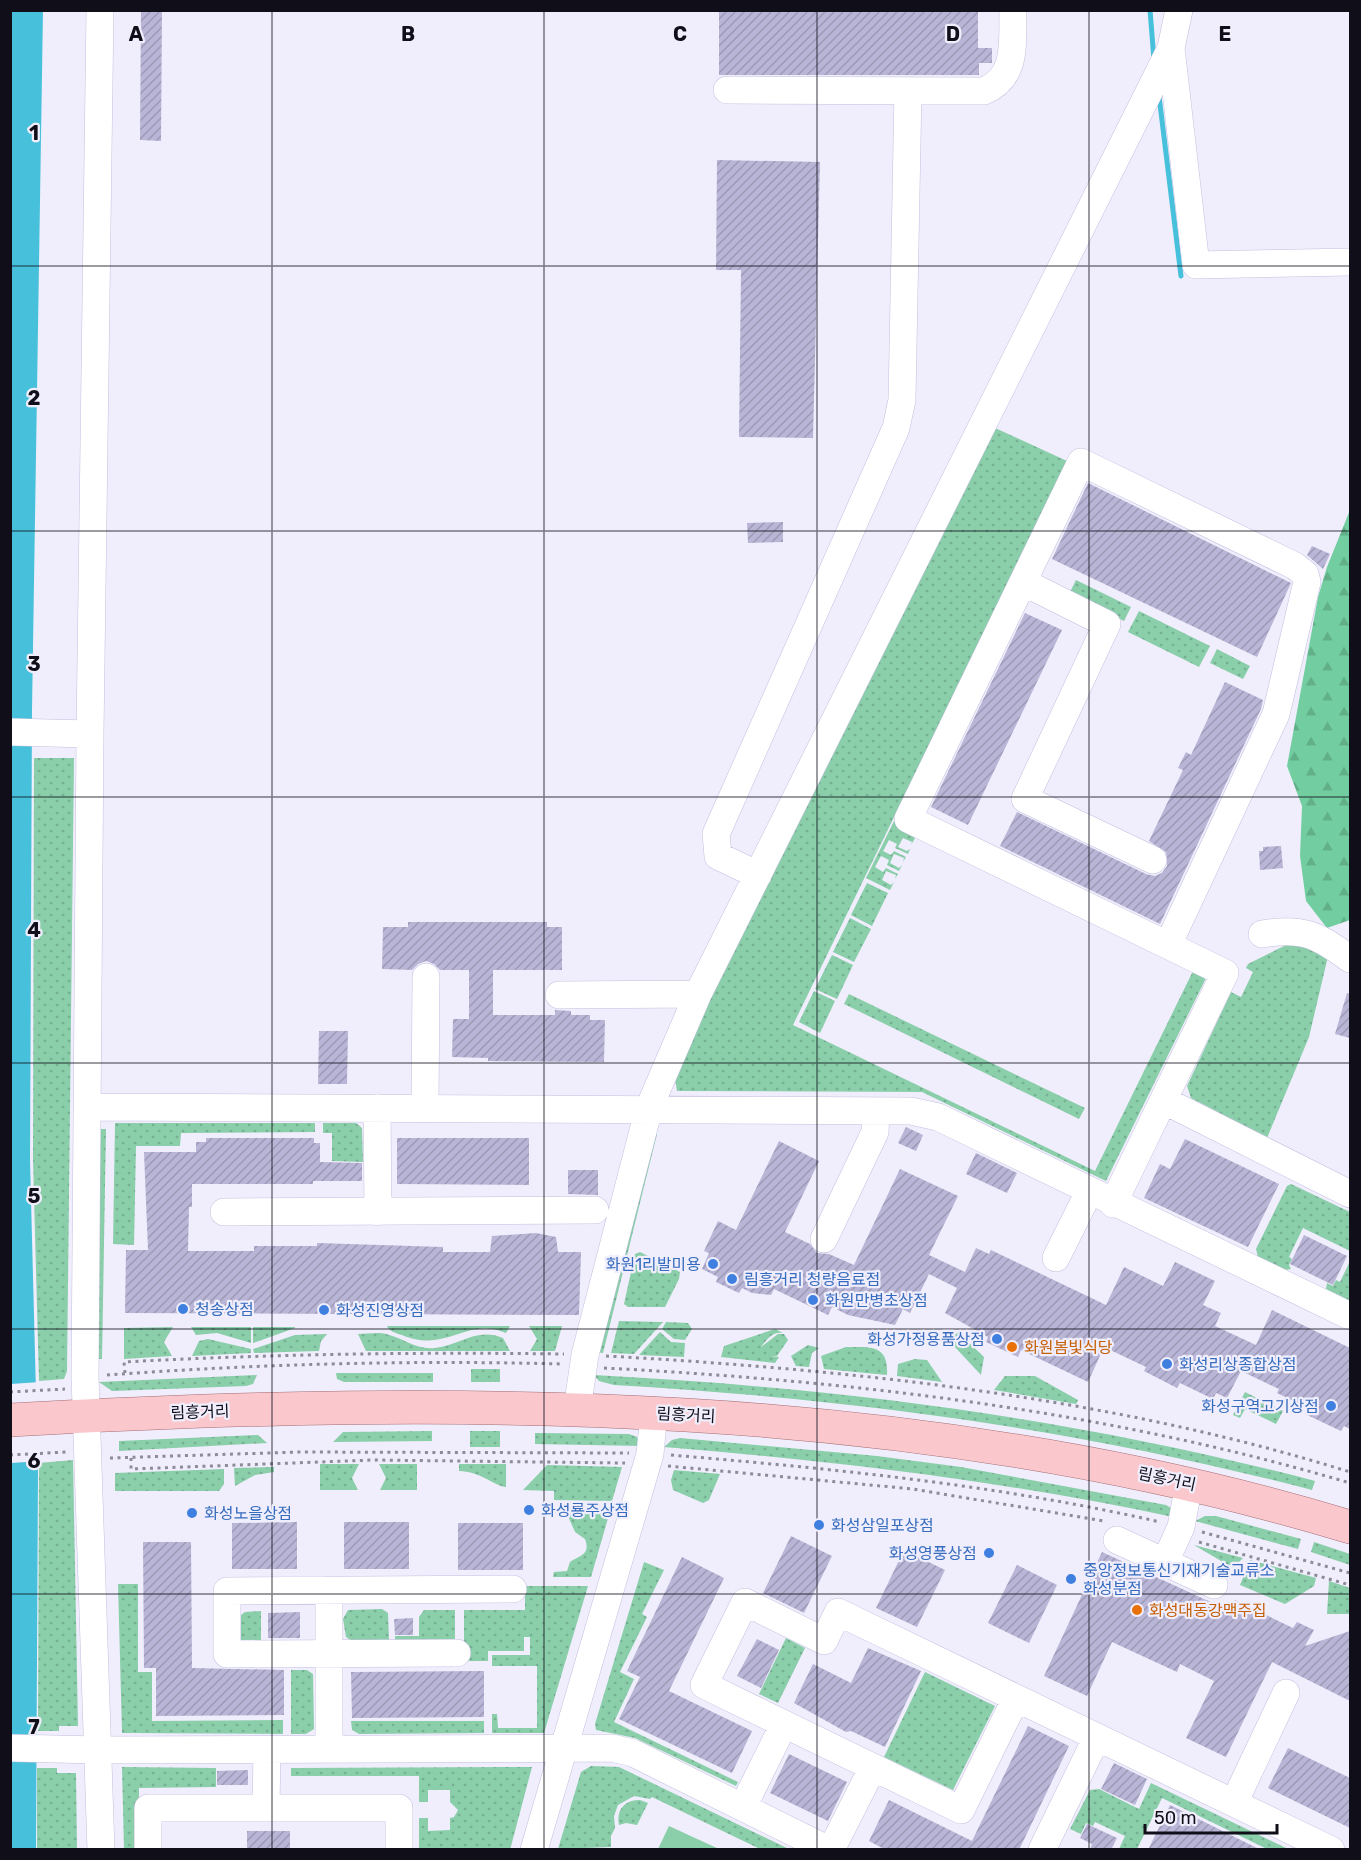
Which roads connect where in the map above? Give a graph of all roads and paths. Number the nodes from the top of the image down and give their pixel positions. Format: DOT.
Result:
graph roads {
  1 [pos="100,10"];
  2 [pos="1013,10"];
  3 [pos="1179,10"];
  4 [pos="1168,53"];
  5 [pos="727,90"];
  6 [pos="908,92"];
  7 [pos="1350,262"];
  8 [pos="1023,582"];
  9 [pos="10,732"];
  10 [pos="90,734"];
  11 [pos="1153,860"];
  12 [pos="758,875"];
  13 [pos="1262,934"];
  14 [pos="1168,945"];
  15 [pos="1350,959"];
  16 [pos="426,977"];
  17 [pos="698,994"];
  18 [pos="559,995"];
  19 [pos="1165,1101"];
  20 [pos="88,1107"];
  21 [pos="377,1108"];
  22 [pos="425,1108"];
  23 [pos="649,1108"];
  24 [pos="876,1111"];
  25 [pos="1350,1194"];
  26 [pos="1101,1198"];
  27 [pos="595,1210"];
  28 [pos="224,1212"];
  29 [pos="378,1212"];
  30 [pos="824,1239"];
  31 [pos="1056,1258"];
  32 [pos="1350,1316"];
  33 [pos="585,1355"];
  34 [pos="125,1373"];
  35 [pos="10,1392"];
  36 [pos="74,1407"];
  37 [pos="577,1410"];
  38 [pos="654,1413"];
  39 [pos="10,1420"];
  40 [pos="10,1455"];
  41 [pos="78,1456"];
  42 [pos="131,1458"];
  43 [pos="649,1459"];
  44 [pos="1350,1472"];
  45 [pos="1189,1484"];
  46 [pos="1350,1527"];
  47 [pos="1114,1531"];
  48 [pos="1179,1532"];
  49 [pos="1165,1562"];
  50 [pos="1350,1573"];
  51 [pos="1350,1584"];
  52 [pos="1214,1585"];
  53 [pos="513,1589"];
  54 [pos="329,1590"];
  55 [pos="329,1653"];
  56 [pos="457,1653"];
  57 [pos="1286,1693"];
  58 [pos="1016,1698"];
  59 [pos="784,1724"];
  60 [pos="1097,1737"];
  61 [pos="10,1748"];
  62 [pos="565,1748"];
  63 [pos="329,1749"];
  64 [pos="99,1750"];
  65 [pos="267,1750"];
  66 [pos="873,1767"];
  67 [pos="1234,1803"];
  68 [pos="743,1807"];
  69 [pos="266,1808"];
  70 [pos="101,1850"];
  71 [pos="148,1850"];
  72 [pos="399,1850"];
  73 [pos="534,1850"];
  74 [pos="830,1850"];
  75 [pos="1042,1850"];
  76 [pos="1330,1850"];
  1 -- 10 [label="street"];
  2 -- 6 [label="street"];
  3 -- 4 [label="street"];
  4 -- 7 [label="street"];
  4 -- 12 [label="street"];
  5 -- 6 [label="street"];
  6 -- 12 [label="street"];
  8 -- 11 [label="street"];
  8 -- 14 [label="street"];
  8 -- 14 [label="street"];
  9 -- 10 [label="street"];
  10 -- 20 [label="street"];
  12 -- 17 [label="street"];
  13 -- 15 [label="street"];
  14 -- 19 [label="street"];
  16 -- 22 [label="street"];
  17 -- 18 [label="street"];
  17 -- 23 [label="street"];
  19 -- 25 [label="street"];
  19 -- 26 [label="street"];
  20 -- 21 [label="street"];
  20 -- 36 [label="street"];
  21 -- 22 [label="street"];
  21 -- 29 [label="street"];
  22 -- 23 [label="street"];
  23 -- 24 [label="street"];
  23 -- 33 [label="street"];
  24 -- 26 [label="street"];
  24 -- 30 [label="street"];
  26 -- 31 [label="street"];
  26 -- 32 [label="street"];
  27 -- 29 [label="street"];
  28 -- 29 [label="street"];
  33 -- 34 [label="path"];
  33 -- 37 [label="street"];
  33 -- 44 [label="path"];
  35 -- 36 [label="path"];
  36 -- 37 [label="main road, 림흥거리"];
  36 -- 39 [label="main road, 림흥거리"];
  36 -- 41 [label="street"];
  37 -- 38 [label="main road, 림흥거리"];
  38 -- 43 [label="street"];
  38 -- 45 [label="main road, 림흥거리"];
  40 -- 41 [label="path"];
  41 -- 42 [label="path"];
  41 -- 64 [label="street"];
  42 -- 43 [label="path"];
  42 -- 43 [label="path"];
  43 -- 47 [label="path"];
  43 -- 48 [label="path"];
  43 -- 62 [label="street"];
  45 -- 46 [label="main road, 림흥거리"];
  45 -- 48 [label="street"];
  47 -- 49 [label="street"];
  48 -- 49 [label="street"];
  48 -- 50 [label="path"];
  48 -- 51 [label="path"];
  49 -- 52 [label="street"];
  53 -- 54 [label="street"];
  54 -- 55 [label="street"];
  54 -- 55 [label="street"];
  55 -- 56 [label="street"];
  55 -- 63 [label="street"];
  57 -- 67 [label="street"];
  58 -- 59 [label="street"];
  58 -- 60 [label="street"];
  58 -- 66 [label="street"];
  59 -- 66 [label="street"];
  59 -- 68 [label="street"];
  60 -- 67 [label="street"];
  60 -- 75 [label="street"];
  61 -- 64 [label="street"];
  62 -- 63 [label="street"];
  62 -- 68 [label="street"];
  62 -- 73 [label="street"];
  63 -- 65 [label="street"];
  64 -- 65 [label="street"];
  64 -- 70 [label="street"];
  65 -- 69 [label="street"];
  66 -- 74 [label="street"];
  67 -- 76 [label="street"];
  68 -- 74 [label="street"];
  69 -- 71 [label="street"];
  69 -- 72 [label="street"];
}
